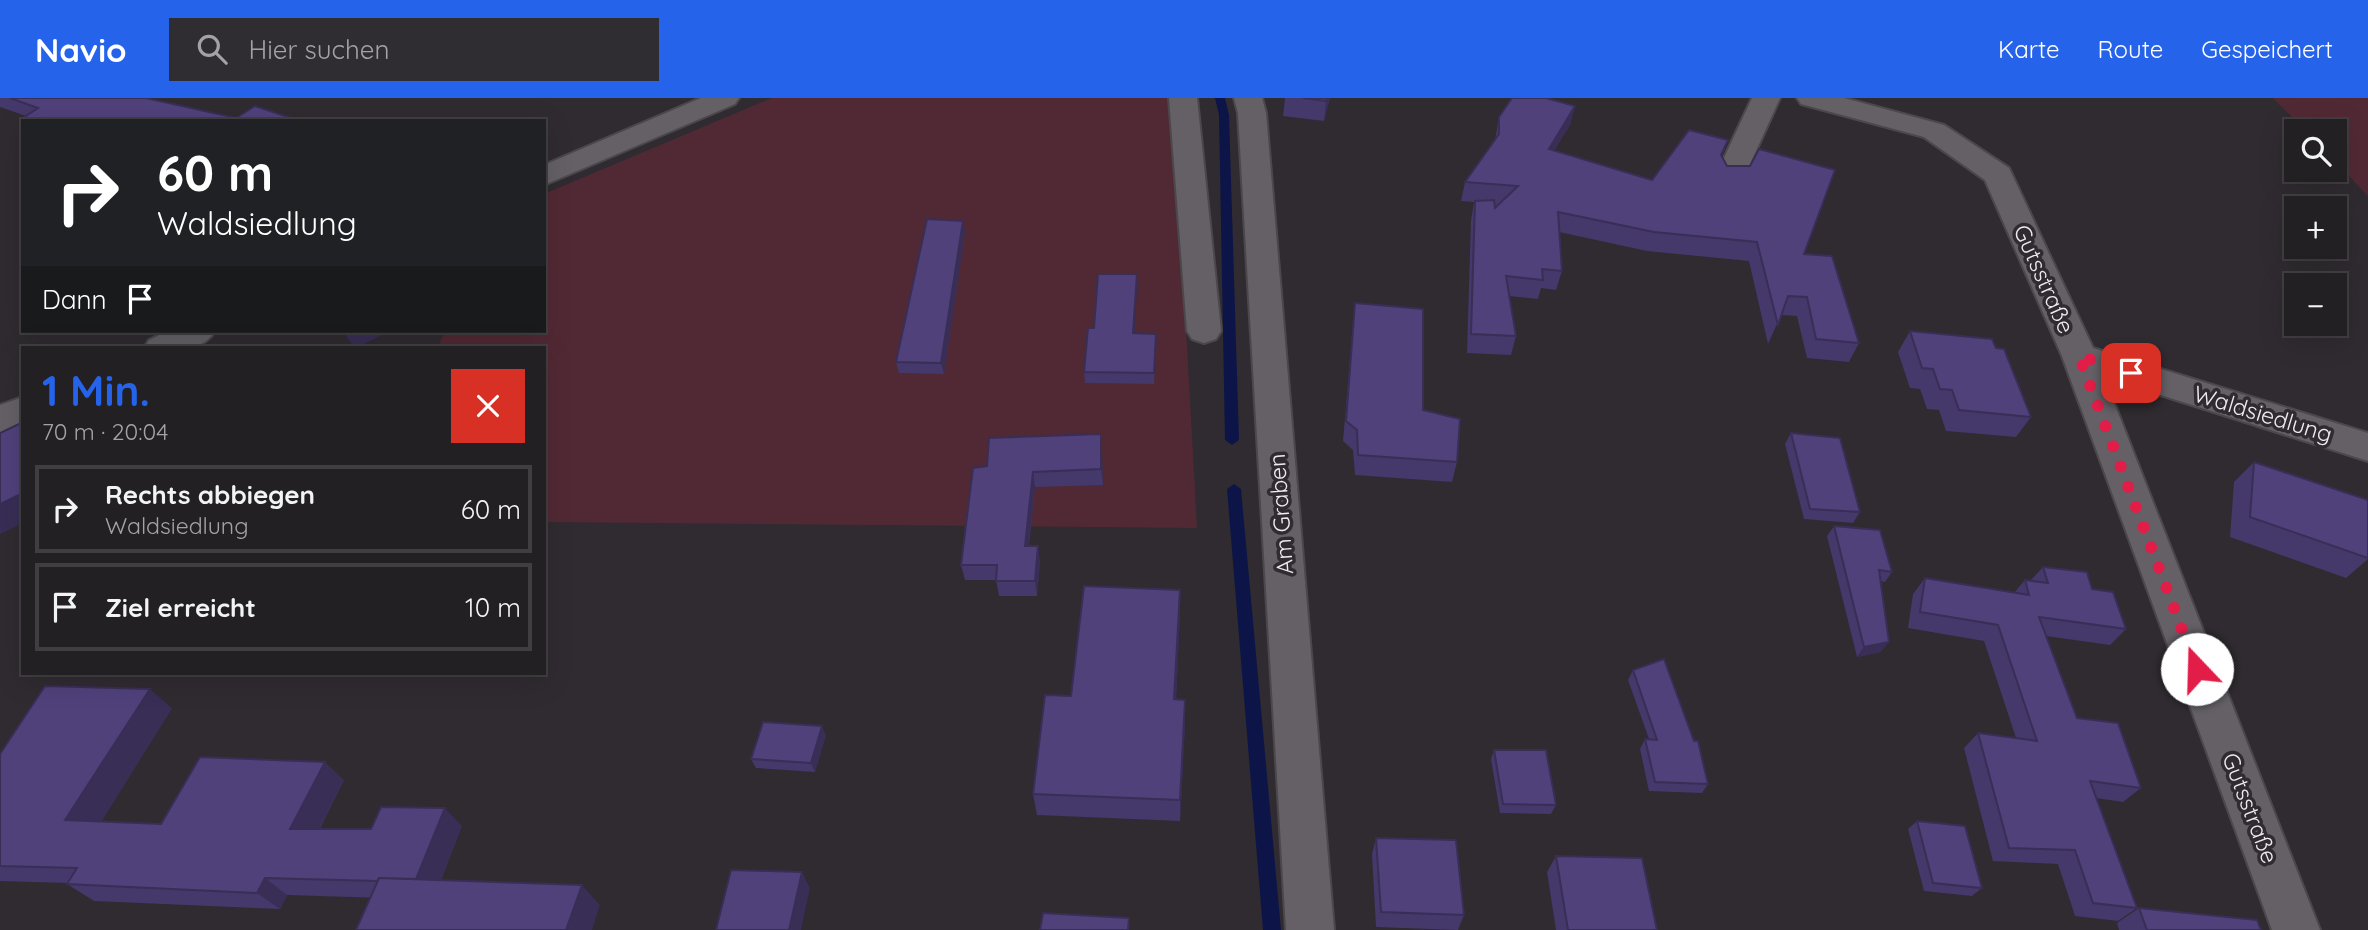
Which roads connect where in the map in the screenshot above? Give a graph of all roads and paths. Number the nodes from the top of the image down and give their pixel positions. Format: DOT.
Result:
graph roads {
  1 [pos="725,98"];
  2 [pos="1183,98"];
  3 [pos="1248,98"];
  4 [pos="1766,98"];
  5 [pos="1811,98"];
  6 [pos="546,175"];
  7 [pos="1731,175"];
  8 [pos="1204,331"];
  9 [pos="194,333"];
  10 [pos="165,346"];
  11 [pos="2079,356"];
  12 [pos="21,411"];
  13 [pos="0,420"];
  14 [pos="2368,447"];
  15 [pos="1310,930"];
  16 [pos="2296,930"];
  1 -- 6 [label="street"];
  2 -- 8 [label="street"];
  3 -- 15 [label="street, Am Graben"];
  4 -- 7 [label="street"];
  5 -- 11 [label="street, Gutsstraße"];
  9 -- 10 [label="street"];
  11 -- 14 [label="street, Waldsiedlung"];
  11 -- 16 [label="street, Gutsstraße"];
  12 -- 13 [label="street"];
}
